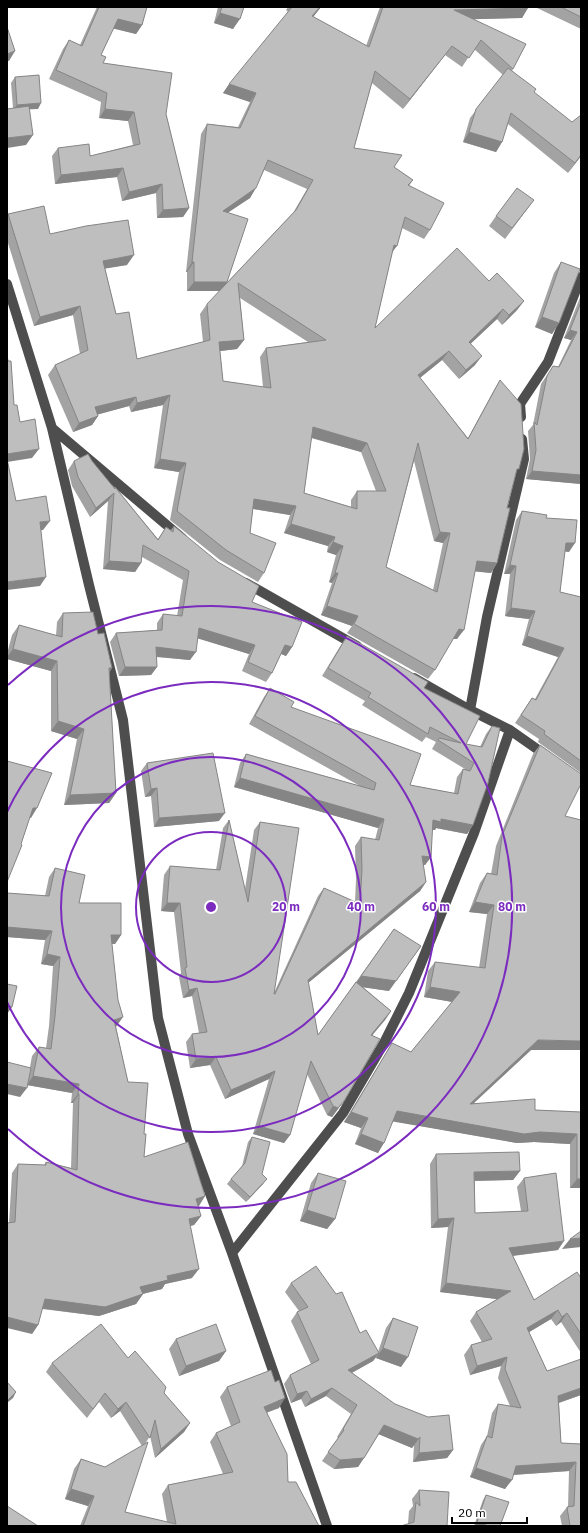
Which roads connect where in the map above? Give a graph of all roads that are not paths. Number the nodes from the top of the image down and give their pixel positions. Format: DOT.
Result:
graph roads {
  1 [pos="581,277"];
  2 [pos="7,284"];
  3 [pos="52,428"];
  4 [pos="193,547"];
  5 [pos="236,577"];
  6 [pos="366,651"];
  7 [pos="407,674"];
  8 [pos="470,710"];
  9 [pos="510,730"];
  10 [pos="552,760"];
  11 [pos="232,1253"];
  12 [pos="327,1526"];
  1 -- 8 [label="street"];
  2 -- 3 [label="street"];
  3 -- 4 [label="street"];
  3 -- 11 [label="street"];
  5 -- 6 [label="street"];
  7 -- 8 [label="street"];
  8 -- 9 [label="street"];
  9 -- 10 [label="street"];
  9 -- 11 [label="street"];
  11 -- 12 [label="street"];
}
